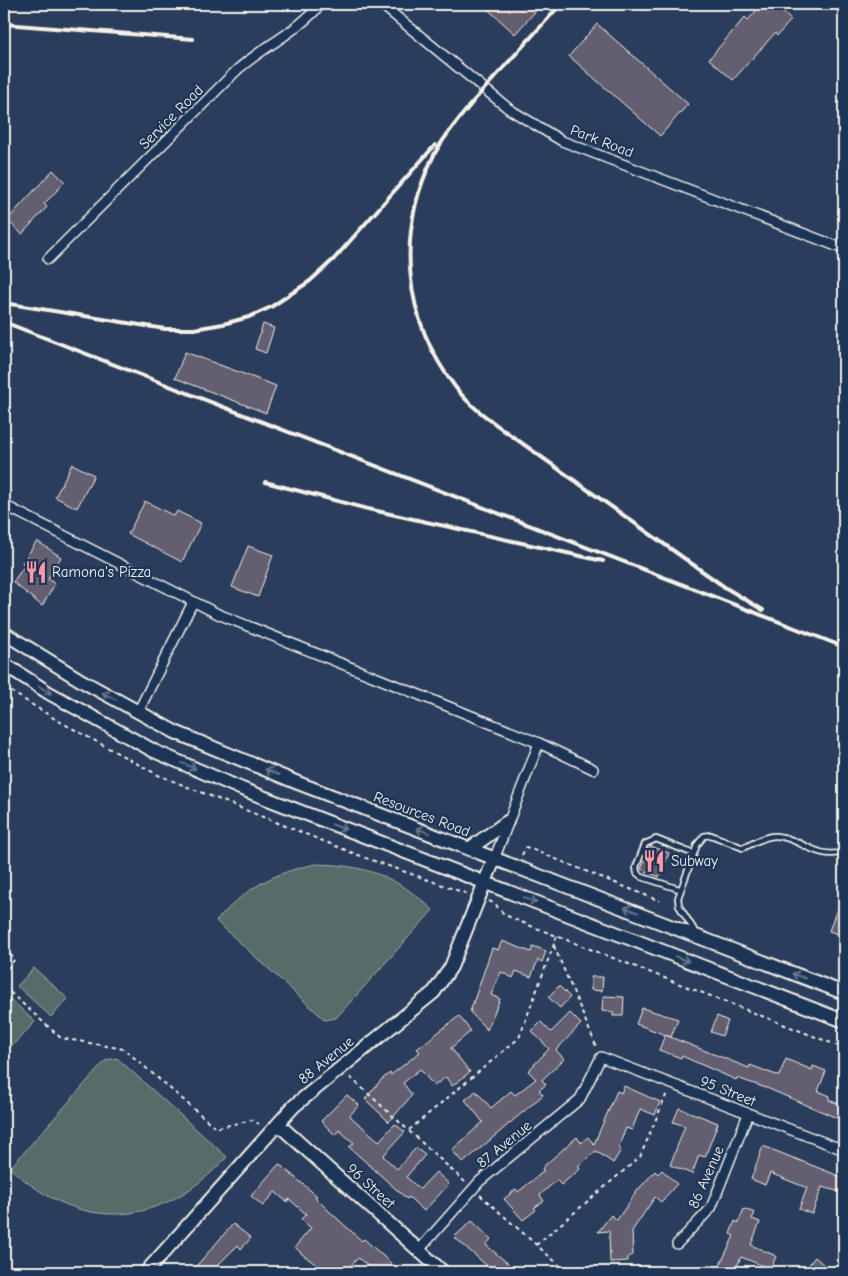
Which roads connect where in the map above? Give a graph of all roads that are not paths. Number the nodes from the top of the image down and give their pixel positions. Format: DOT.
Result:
graph roads {
  1 [pos="321,4"];
  2 [pos="381,4"];
  3 [pos="844,249"];
  4 [pos="48,259"];
  5 [pos="4,505"];
  6 [pos="193,602"];
  7 [pos="4,632"];
  8 [pos="4,664"];
  9 [pos="138,712"];
  10 [pos="539,742"];
  11 [pos="593,769"];
  12 [pos="507,822"];
  13 [pos="469,849"];
  14 [pos="844,852"];
  15 [pos="694,854"];
  16 [pos="495,857"];
  17 [pos="484,883"];
  18 [pos="679,889"];
  19 [pos="698,936"];
  20 [pos="842,991"];
  21 [pos="844,1021"];
  22 [pos="601,1057"];
  23 [pos="748,1114"];
  24 [pos="278,1124"];
  25 [pos="844,1150"];
  26 [pos="677,1244"];
  27 [pos="418,1250"];
  28 [pos="146,1272"];
  29 [pos="443,1272"];
  1 -- 4 [label="street, Service Road"];
  2 -- 3 [label="street, Park Road"];
  5 -- 6 [label="street"];
  6 -- 9 [label="street"];
  6 -- 10 [label="street"];
  9 -- 7 [label="main road, Resources Road, one-way"];
  8 -- 17 [label="main road, one-way"];
  13 -- 9 [label="main road, Resources Road, one-way"];
  10 -- 11 [label="street"];
  10 -- 12 [label="street"];
  12 -- 13 [label="main road"];
  12 -- 16 [label="street"];
  13 -- 16 [label="main road, Resources Road"];
  14 -- 15 [label="lane"];
  15 -- 18 [label="lane"];
  15 -- 18 [label="lane"];
  16 -- 17 [label="main road, 88 Avenue"];
  19 -- 16 [label="main road, Resources Road, one-way"];
  17 -- 21 [label="main road, one-way"];
  17 -- 24 [label="main road, 88 Avenue"];
  18 -- 19 [label="lane"];
  20 -- 19 [label="main road, Resources Road, one-way"];
  22 -- 23 [label="street, 95 Street"];
  22 -- 27 [label="street, 87 Avenue"];
  23 -- 25 [label="street, 95 Street"];
  23 -- 26 [label="street, 86 Avenue"];
  24 -- 27 [label="main road, 96 Street"];
  24 -- 28 [label="main road, 88 Avenue"];
  27 -- 29 [label="main road, 96 Street"];
}
